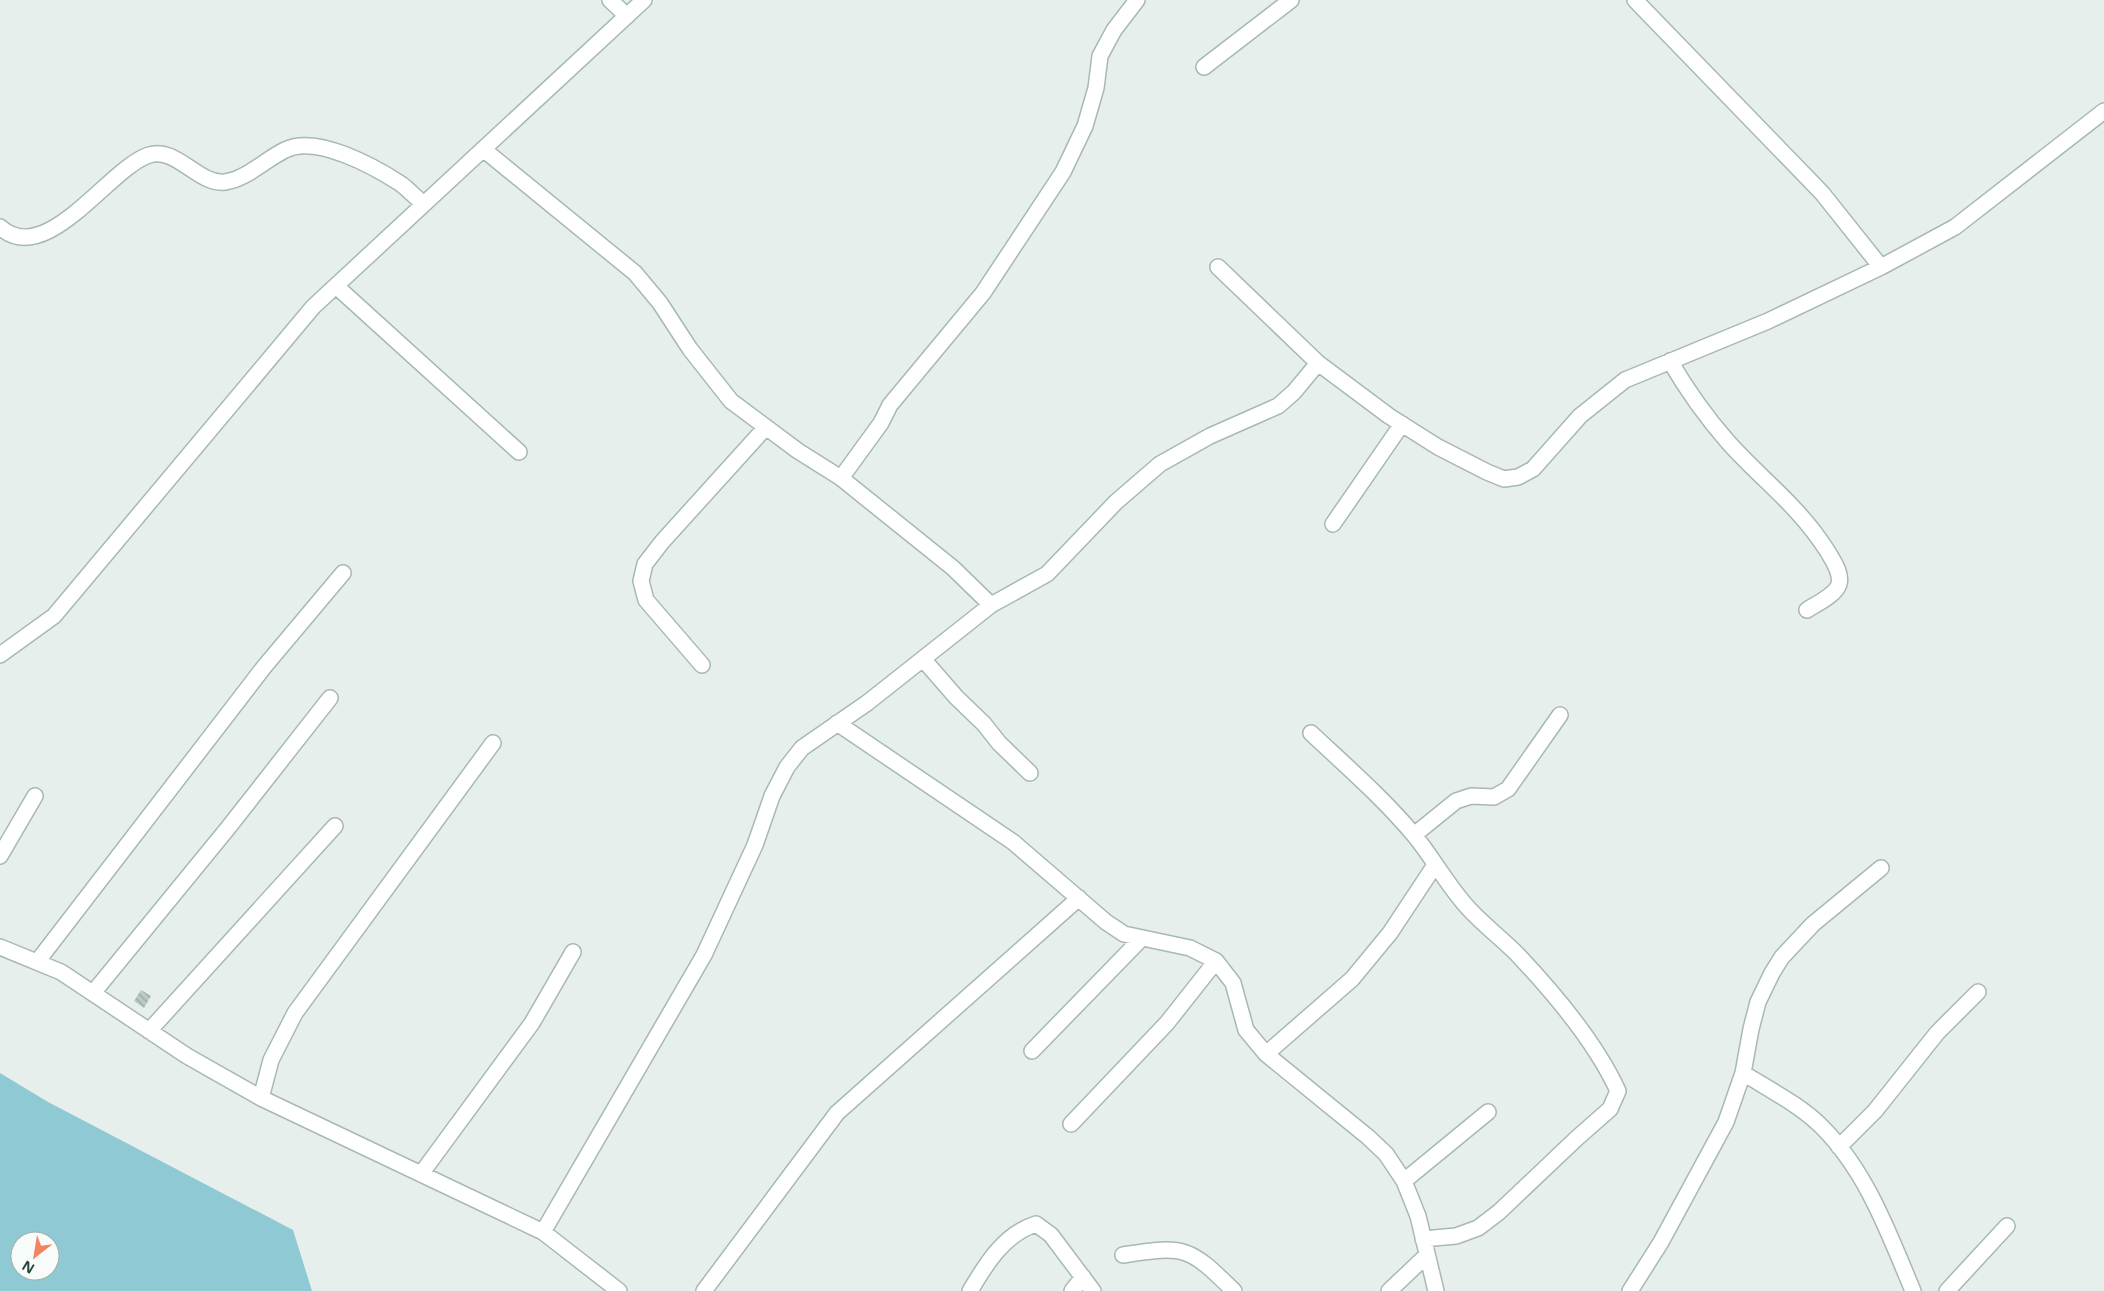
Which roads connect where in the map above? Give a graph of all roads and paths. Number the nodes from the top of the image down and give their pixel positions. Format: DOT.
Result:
graph roads {
  1 [pos="610,0"];
  2 [pos="644,0"];
  3 [pos="1137,0"];
  4 [pos="1291,0"];
  5 [pos="1635,0"];
  6 [pos="626,16"];
  7 [pos="1204,67"];
  8 [pos="2104,111"];
  9 [pos="483,149"];
  10 [pos="424,204"];
  11 [pos="0,226"];
  12 [pos="1218,267"];
  13 [pos="1881,267"];
  14 [pos="336,286"];
  15 [pos="1670,361"];
  16 [pos="1318,362"];
  17 [pos="1402,424"];
  18 [pos="766,427"];
  19 [pos="519,452"];
  20 [pos="841,478"];
  21 [pos="1332,524"];
  22 [pos="343,574"];
  23 [pos="991,605"];
  24 [pos="1807,610"];
  25 [pos="0,655"];
  26 [pos="923,659"];
  27 [pos="702,665"];
  28 [pos="330,698"];
  29 [pos="1560,715"];
  30 [pos="837,723"];
  31 [pos="1311,734"];
  32 [pos="494,743"];
  33 [pos="1030,773"];
  34 [pos="34,796"];
  35 [pos="335,826"];
  36 [pos="1414,836"];
  37 [pos="0,856"];
  38 [pos="1435,865"];
  39 [pos="1881,868"];
  40 [pos="1079,898"];
  41 [pos="1141,939"];
  42 [pos="0,947"];
  43 [pos="573,952"];
  44 [pos="1216,961"];
  45 [pos="37,962"];
  46 [pos="1978,992"];
  47 [pos="93,993"];
  48 [pos="149,1031"];
  49 [pos="1032,1051"];
  50 [pos="1266,1054"];
  51 [pos="1743,1073"];
  52 [pos="261,1098"];
  53 [pos="1488,1112"];
  54 [pos="1071,1124"];
  55 [pos="1839,1147"];
  56 [pos="421,1174"];
  57 [pos="1404,1181"];
  58 [pos="2007,1226"];
  59 [pos="542,1232"];
  60 [pos="1423,1239"];
  61 [pos="1123,1255"];
  62 [pos="1427,1255"];
  63 [pos="1083,1277"];
  64 [pos="618,1291"];
  65 [pos="704,1291"];
  66 [pos="970,1291"];
  67 [pos="1072,1291"];
  68 [pos="1093,1291"];
  69 [pos="1234,1291"];
  70 [pos="1390,1291"];
  71 [pos="1436,1291"];
  72 [pos="1630,1291"];
  73 [pos="1913,1291"];
  74 [pos="1947,1291"];
  1 -- 6 [label="street"];
  2 -- 6 [label="street"];
  3 -- 20 [label="street"];
  4 -- 7 [label="street"];
  5 -- 13 [label="street"];
  6 -- 9 [label="street"];
  8 -- 13 [label="street"];
  9 -- 10 [label="street"];
  9 -- 18 [label="street"];
  10 -- 11 [label="street"];
  10 -- 14 [label="street"];
  12 -- 16 [label="street"];
  13 -- 15 [label="street"];
  14 -- 19 [label="street"];
  14 -- 25 [label="street"];
  15 -- 17 [label="street"];
  15 -- 24 [label="street"];
  16 -- 17 [label="street"];
  16 -- 23 [label="street"];
  17 -- 21 [label="street"];
  18 -- 20 [label="street"];
  18 -- 27 [label="street"];
  20 -- 23 [label="street"];
  22 -- 45 [label="street"];
  23 -- 26 [label="street"];
  26 -- 30 [label="street"];
  26 -- 33 [label="street"];
  28 -- 47 [label="street"];
  29 -- 36 [label="street"];
  30 -- 40 [label="street"];
  30 -- 59 [label="street"];
  31 -- 36 [label="street"];
  32 -- 52 [label="street"];
  34 -- 37 [label="street"];
  35 -- 48 [label="street"];
  36 -- 38 [label="street"];
  38 -- 50 [label="street"];
  38 -- 60 [label="street"];
  39 -- 51 [label="street"];
  40 -- 41 [label="street"];
  40 -- 65 [label="street"];
  41 -- 44 [label="street"];
  41 -- 49 [label="street"];
  42 -- 45 [label="street"];
  43 -- 56 [label="street"];
  44 -- 50 [label="street"];
  44 -- 54 [label="street"];
  45 -- 47 [label="street"];
  46 -- 55 [label="street"];
  47 -- 48 [label="street"];
  48 -- 52 [label="street"];
  50 -- 57 [label="street"];
  51 -- 55 [label="street"];
  51 -- 72 [label="street"];
  52 -- 56 [label="street"];
  53 -- 57 [label="street"];
  55 -- 73 [label="street"];
  56 -- 59 [label="street"];
  57 -- 60 [label="street"];
  58 -- 74 [label="street"];
  59 -- 64 [label="street"];
  60 -- 62 [label="street"];
  61 -- 69 [label="street"];
  62 -- 70 [label="street"];
  62 -- 71 [label="street"];
  63 -- 66 [label="street"];
  63 -- 67 [label="street"];
  63 -- 68 [label="street"];
}
